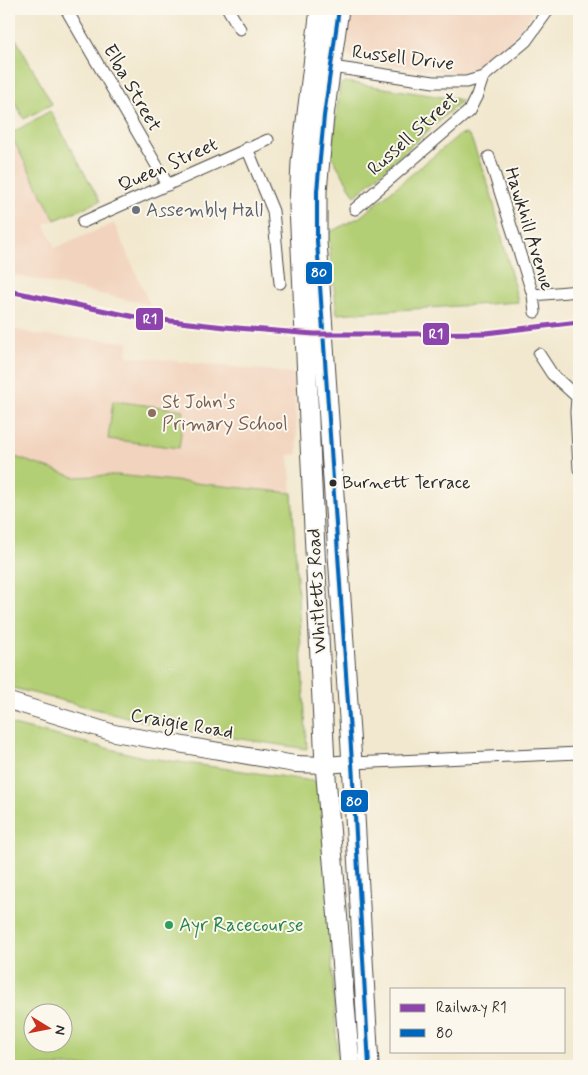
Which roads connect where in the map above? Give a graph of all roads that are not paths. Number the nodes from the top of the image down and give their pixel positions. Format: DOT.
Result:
graph roads {
  1 [pos="66,9"];
  2 [pos="228,9"];
  3 [pos="320,9"];
  4 [pos="339,9"];
  5 [pos="549,9"];
  6 [pos="240,29"];
  7 [pos="312,64"];
  8 [pos="332,67"];
  9 [pos="483,77"];
  10 [pos="315,115"];
  11 [pos="268,140"];
  12 [pos="247,148"];
  13 [pos="489,157"];
  14 [pos="168,185"];
  15 [pos="355,209"];
  16 [pos="83,222"];
  17 [pos="280,283"];
  18 [pos="579,291"];
  19 [pos="533,295"];
  20 [pos="535,312"];
  21 [pos="539,354"];
  22 [pos="316,361"];
  23 [pos="578,398"];
  24 [pos="579,469"];
  25 [pos="9,701"];
  26 [pos="579,752"];
  27 [pos="352,763"];
  28 [pos="325,765"];
  29 [pos="350,1066"];
  30 [pos="369,1066"];
  1 -- 14 [label="street, Elba Street"];
  2 -- 6 [label="street"];
  3 -- 7 [label="main road"];
  4 -- 8 [label="main road"];
  5 -- 9 [label="street, Russell Drive"];
  7 -- 8 [label="street, Russell Drive"];
  7 -- 10 [label="main road"];
  8 -- 9 [label="street, Russell Drive"];
  8 -- 10 [label="main road"];
  9 -- 15 [label="street, Russell Street"];
  10 -- 22 [label="main road, Whitletts Road"];
  11 -- 12 [label="street, Queen Street"];
  12 -- 14 [label="street, Queen Street"];
  12 -- 17 [label="street"];
  13 -- 19 [label="street, Hawkhill Avenue"];
  14 -- 16 [label="street, Queen Street"];
  18 -- 19 [label="street"];
  19 -- 20 [label="street, Hawkhill Avenue"];
  21 -- 23 [label="street"];
  22 -- 27 [label="main road, Whitletts Road"];
  22 -- 28 [label="main road, Whitletts Road"];
  23 -- 24 [label="street"];
  25 -- 28 [label="main road, Craigie Road"];
  26 -- 27 [label="street"];
  27 -- 28 [label="main road, Craigie Road"];
  27 -- 30 [label="main road, Whitletts Road"];
  28 -- 29 [label="main road, Whitletts Road"];
}
